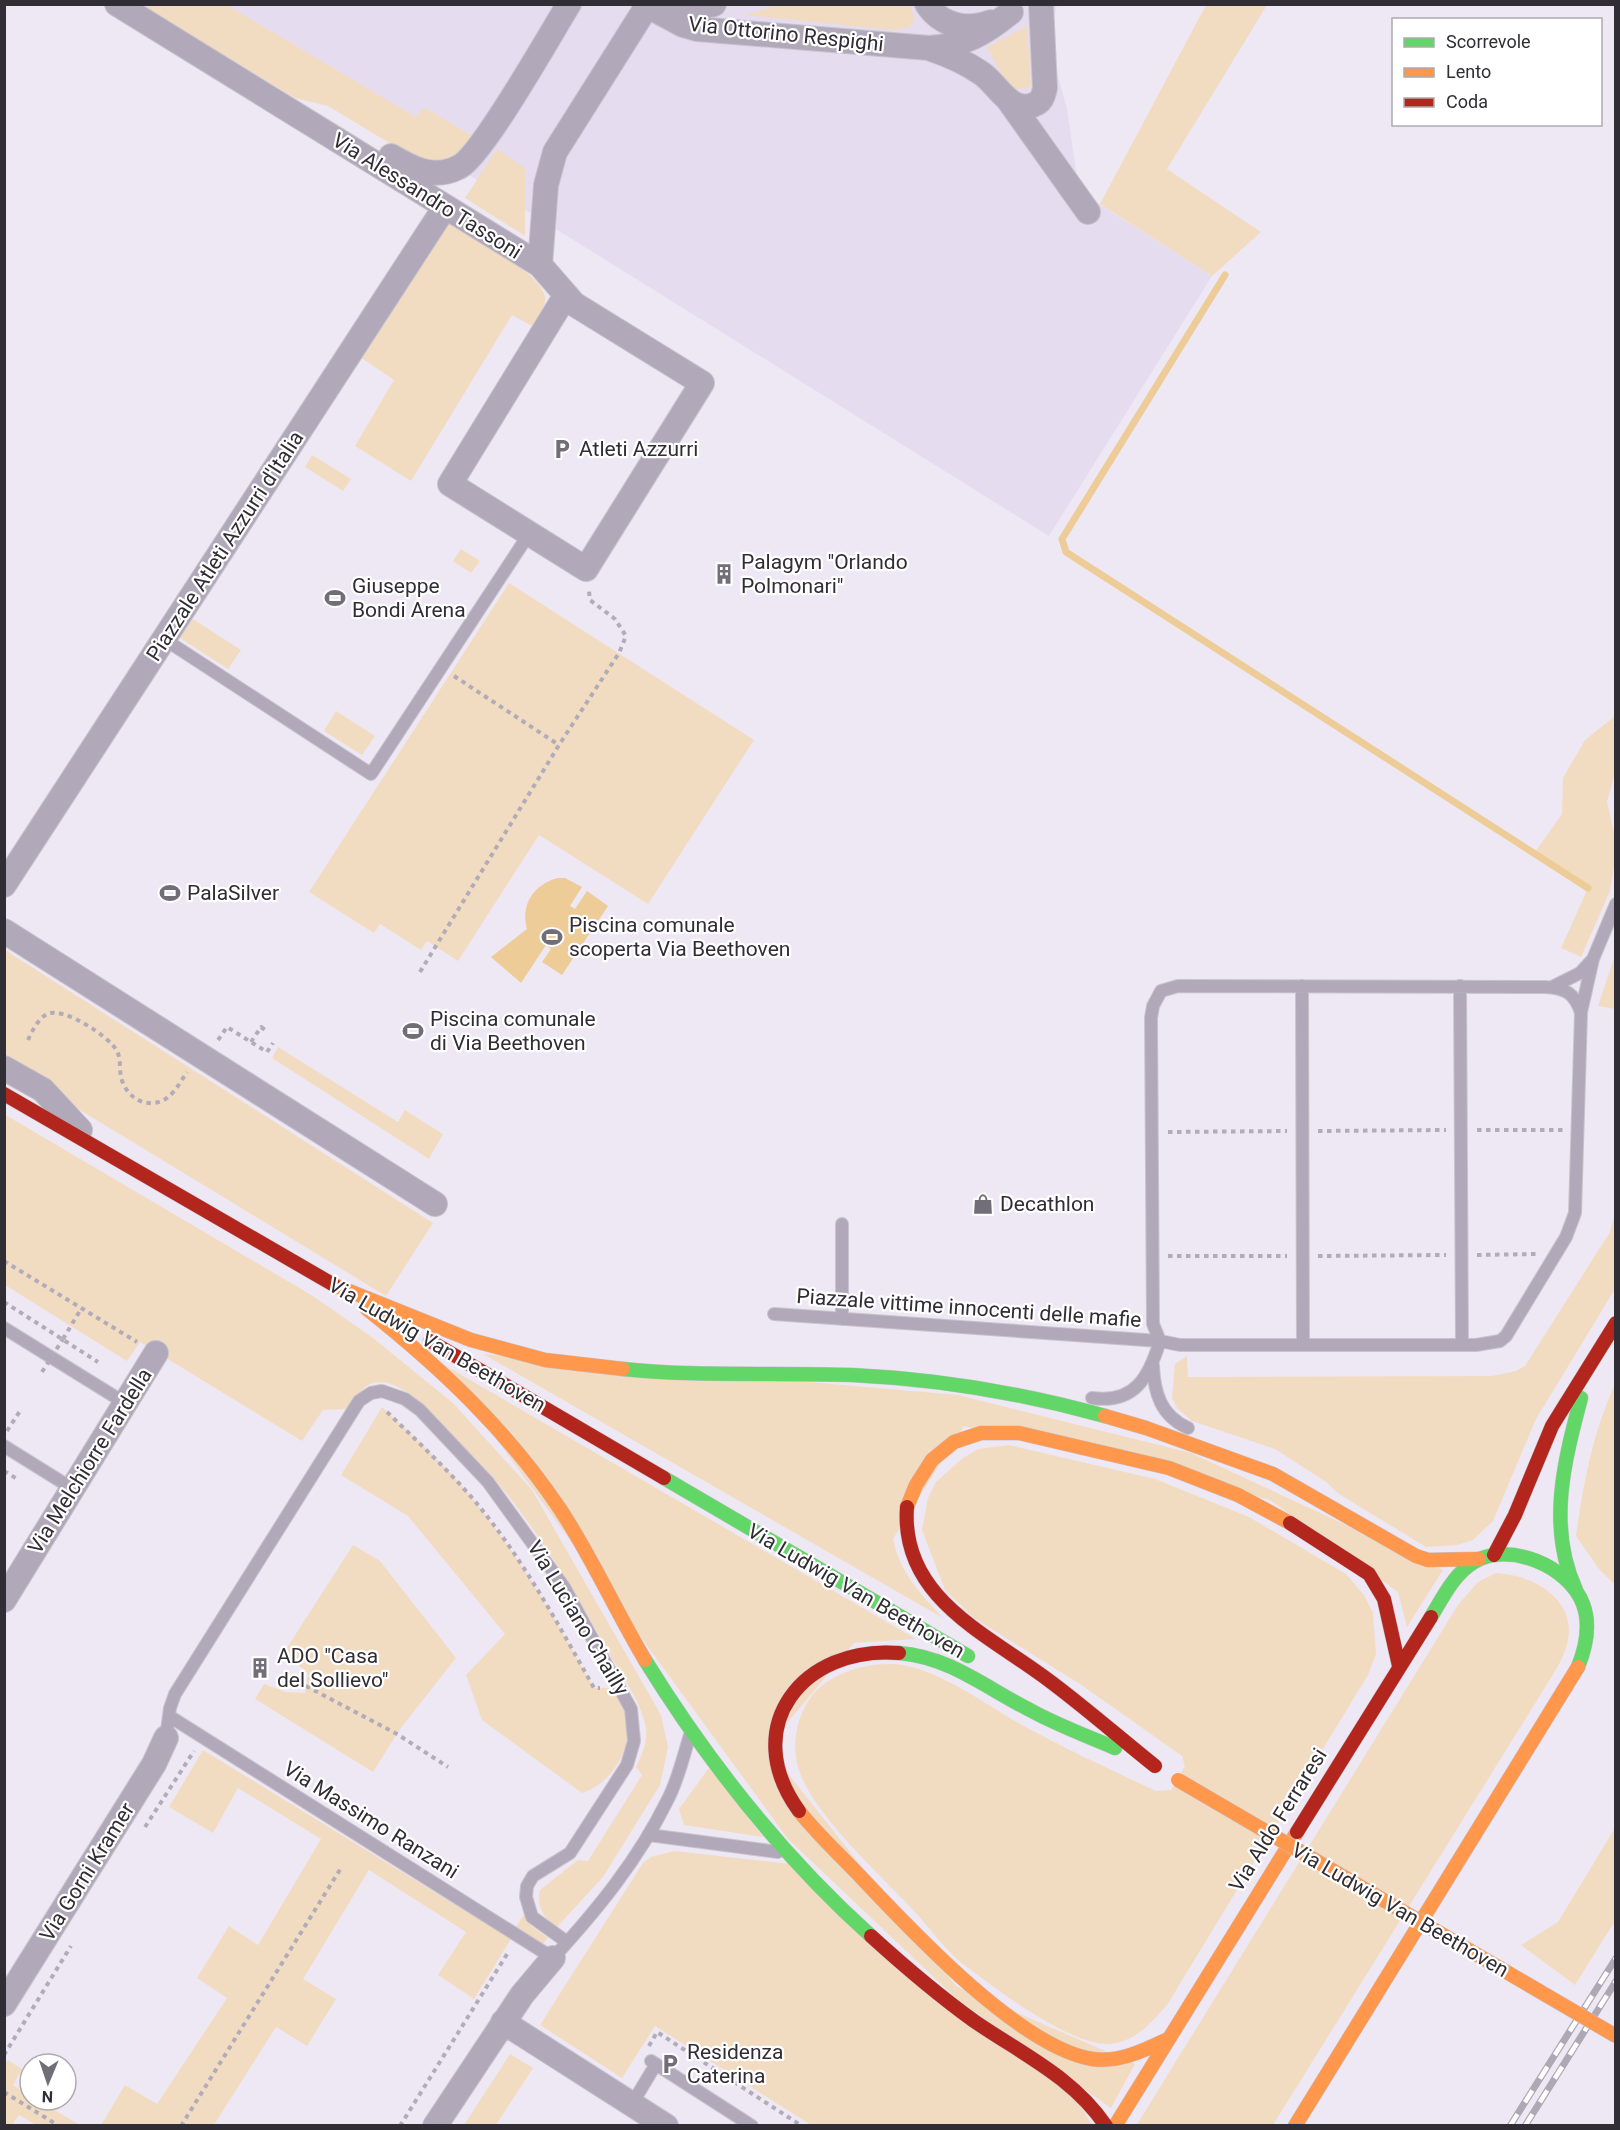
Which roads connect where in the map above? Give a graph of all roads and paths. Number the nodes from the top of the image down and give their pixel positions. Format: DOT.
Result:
graph roads {
  1 [pos="117,4"];
  2 [pos="569,4"];
  3 [pos="714,4"];
  4 [pos="927,4"];
  5 [pos="1041,4"];
  6 [pos="646,5"];
  7 [pos="1015,8"];
  8 [pos="929,48"];
  9 [pos="1009,101"];
  10 [pos="285,108"];
  11 [pos="445,207"];
  12 [pos="1088,212"];
  13 [pos="540,265"];
  14 [pos="566,295"];
  15 [pos="529,534"];
  16 [pos="586,569"];
  17 [pos="164,639"];
  18 [pos="450,674"];
  19 [pos="559,745"];
  20 [pos="4,885"];
  21 [pos="1616,904"];
  22 [pos="4,931"];
  23 [pos="1593,958"];
  24 [pos="420,972"];
  25 [pos="1302,986"];
  26 [pos="1460,986"];
  27 [pos="1552,987"];
  28 [pos="1581,1013"];
  29 [pos="268,1032"];
  30 [pos="28,1040"];
  31 [pos="251,1042"];
  32 [pos="273,1042"];
  33 [pos="202,1056"];
  34 [pos="4,1068"];
  35 [pos="4,1094"];
  36 [pos="1461,1130"];
  37 [pos="1578,1130"];
  38 [pos="1302,1131"];
  39 [pos="1152,1132"];
  40 [pos="96,1147"];
  41 [pos="435,1204"];
  42 [pos="842,1224"];
  43 [pos="1556,1254"];
  44 [pos="1461,1255"];
  45 [pos="1152,1256"];
  46 [pos="1303,1256"];
  47 [pos="4,1261"];
  48 [pos="334,1285"];
  49 [pos="4,1302"];
  50 [pos="81,1309"];
  51 [pos="774,1314"];
  52 [pos="842,1319"];
  53 [pos="1616,1323"];
  54 [pos="4,1328"];
  55 [pos="63,1339"];
  56 [pos="1160,1341"];
  57 [pos="1303,1345"];
  58 [pos="1462,1345"];
  59 [pos="156,1353"];
  60 [pos="1592,1359"];
  61 [pos="98,1362"];
  62 [pos="1153,1363"];
  63 [pos="42,1372"];
  64 [pos="804,1374"];
  65 [pos="993,1377"];
  66 [pos="1081,1396"];
  67 [pos="125,1403"];
  68 [pos="382,1407"];
  69 [pos="20,1411"];
  70 [pos="4,1434"];
  71 [pos="1203,1434"];
  72 [pos="4,1446"];
  73 [pos="1283,1465"];
  74 [pos="4,1471"];
  75 [pos="19,1480"];
  76 [pos="72,1489"];
  77 [pos="1336,1509"];
  78 [pos="1494,1555"];
  79 [pos="1479,1559"];
  80 [pos="1578,1593"];
  81 [pos="4,1600"];
  82 [pos="981,1664"];
  83 [pos="1399,1666"];
  84 [pos="306,1686"];
  85 [pos="603,1688"];
  86 [pos="1052,1706"];
  87 [pos="168,1727"];
  88 [pos="691,1731"];
  89 [pos="204,1757"];
  90 [pos="1155,1766"];
  91 [pos="448,1767"];
  92 [pos="648,1835"];
  93 [pos="139,1836"];
  94 [pos="789,1853"];
  95 [pos="341,1868"];
  96 [pos="73,1942"];
  97 [pos="511,1948"];
  98 [pos="560,1950"];
  99 [pos="4,2004"];
  100 [pos="503,2022"];
  101 [pos="1616,2036"];
  102 [pos="1166,2040"];
  103 [pos="4,2055"];
  104 [pos="4,2092"];
  105 [pos="632,2104"];
  106 [pos="747,2124"];
  107 [pos="59,2126"];
  108 [pos="181,2126"];
  109 [pos="400,2126"];
  110 [pos="435,2126"];
  111 [pos="666,2126"];
  112 [pos="1106,2126"];
  113 [pos="1116,2126"];
  114 [pos="1295,2126"];
  1 -- 10 [label="street, Via Alessandro Tassoni"];
  2 -- 10 [label="street, Via Alessandro Tassoni"];
  3 -- 6 [label="street, Via Ottorino Respighi"];
  4 -- 7 [label="street"];
  5 -- 9 [label="street"];
  6 -- 8 [label="street, Via Ottorino Respighi"];
  6 -- 13 [label="street, Via Alessandro Tassoni"];
  7 -- 8 [label="street, Via Ottorino Respighi"];
  8 -- 9 [label="street, Via Ottorino Respighi"];
  9 -- 12 [label="street, Via Ottorino Respighi"];
  10 -- 11 [label="street, Via Alessandro Tassoni"];
  11 -- 13 [label="street, Via Alessandro Tassoni"];
  11 -- 17 [label="street, Piazzale Atleti Azzurri d'Italia"];
  13 -- 14 [label="street"];
  14 -- 15 [label="street"];
  14 -- 16 [label="street"];
  15 -- 16 [label="street"];
  15 -- 17 [label="lane"];
  16 -- 19 [label="path"];
  17 -- 20 [label="street, Piazzale Atleti Azzurri d'Italia"];
  18 -- 19 [label="path"];
  19 -- 24 [label="path"];
  21 -- 23 [label="lane"];
  22 -- 33 [label="street"];
  23 -- 27 [label="lane"];
  23 -- 28 [label="lane, Piazzale vittime innocenti delle mafie"];
  25 -- 26 [label="lane, Piazzale vittime innocenti delle mafie"];
  25 -- 38 [label="lane"];
  25 -- 39 [label="lane, Piazzale vittime innocenti delle mafie"];
  26 -- 27 [label="lane, Piazzale vittime innocenti delle mafie"];
  26 -- 36 [label="lane"];
  27 -- 28 [label="lane"];
  28 -- 37 [label="lane, Piazzale vittime innocenti delle mafie"];
  29 -- 31 [label="path"];
  30 -- 33 [label="path"];
  31 -- 32 [label="path"];
  31 -- 33 [label="path"];
  33 -- 41 [label="street"];
  34 -- 40 [label="street, Via Ludwig Van Beethoven"];
  35 -- 40 [label="main road, Via Ludwig Van Beethoven"];
  36 -- 37 [label="path"];
  36 -- 38 [label="path"];
  36 -- 44 [label="lane"];
  37 -- 43 [label="lane, Piazzale vittime innocenti delle mafie"];
  38 -- 39 [label="path"];
  38 -- 46 [label="lane"];
  39 -- 45 [label="lane, Piazzale vittime innocenti delle mafie"];
  40 -- 48 [label="main road, Via Ludwig Van Beethoven"];
  42 -- 52 [label="lane"];
  43 -- 44 [label="path"];
  43 -- 58 [label="lane, Piazzale vittime innocenti delle mafie"];
  44 -- 46 [label="path"];
  44 -- 58 [label="lane"];
  45 -- 46 [label="path"];
  45 -- 56 [label="lane, Piazzale vittime innocenti delle mafie"];
  46 -- 57 [label="lane"];
  47 -- 50 [label="path"];
  48 -- 64 [label="main road"];
  48 -- 82 [label="main road, Via Ludwig Van Beethoven"];
  48 -- 88 [label="main road"];
  49 -- 55 [label="path"];
  50 -- 55 [label="path"];
  50 -- 59 [label="path"];
  51 -- 52 [label="lane, Piazzale vittime innocenti delle mafie"];
  52 -- 56 [label="lane, Piazzale vittime innocenti delle mafie"];
  53 -- 60 [label="main road"];
  54 -- 67 [label="lane"];
  55 -- 61 [label="path"];
  55 -- 63 [label="path, bridge"];
  56 -- 57 [label="lane, Piazzale vittime innocenti delle mafie"];
  56 -- 62 [label="lane, Piazzale vittime innocenti delle mafie"];
  57 -- 58 [label="lane, Piazzale vittime innocenti delle mafie"];
  59 -- 67 [label="street, Via Melchiorre Fardella"];
  60 -- 78 [label="main road"];
  60 -- 80 [label="main road"];
  62 -- 66 [label="lane"];
  62 -- 71 [label="lane"];
  64 -- 65 [label="lane"];
  64 -- 77 [label="main road"];
  67 -- 76 [label="street, Via Melchiorre Fardella"];
  68 -- 85 [label="path"];
  69 -- 70 [label="path"];
  72 -- 76 [label="lane"];
  73 -- 77 [label="lane"];
  74 -- 75 [label="path"];
  76 -- 81 [label="street, Via Melchiorre Fardella"];
  77 -- 79 [label="main road"];
  78 -- 79 [label="main road, Via Aldo Ferraresi"];
  78 -- 80 [label="main road, Via Aldo Ferraresi"];
  79 -- 83 [label="main road, Via Aldo Ferraresi"];
  80 -- 114 [label="main road"];
  83 -- 90 [label="main road"];
  83 -- 102 [label="main road, Via Aldo Ferraresi"];
  84 -- 91 [label="path"];
  86 -- 90 [label="main road, Via Ludwig Van Beethoven"];
  87 -- 98 [label="lane, Via Massimo Ranzani"];
  87 -- 98 [label="lane, Via Luciano Chailly"];
  87 -- 99 [label="street, Via Gorni Kramer"];
  88 -- 92 [label="lane"];
  88 -- 94 [label="main road"];
  89 -- 93 [label="path"];
  90 -- 101 [label="main road, Via Ludwig Van Beethoven, bridge"];
  90 -- 102 [label="main road"];
  92 -- 94 [label="lane"];
  92 -- 98 [label="lane"];
  94 -- 112 [label="main road"];
  95 -- 108 [label="path"];
  96 -- 103 [label="path"];
  97 -- 109 [label="path"];
  98 -- 100 [label="street"];
  100 -- 105 [label="street"];
  100 -- 110 [label="street"];
  102 -- 113 [label="main road, Via Aldo Ferraresi"];
  104 -- 107 [label="path"];
  105 -- 106 [label="lane"];
  105 -- 111 [label="street"];
}
